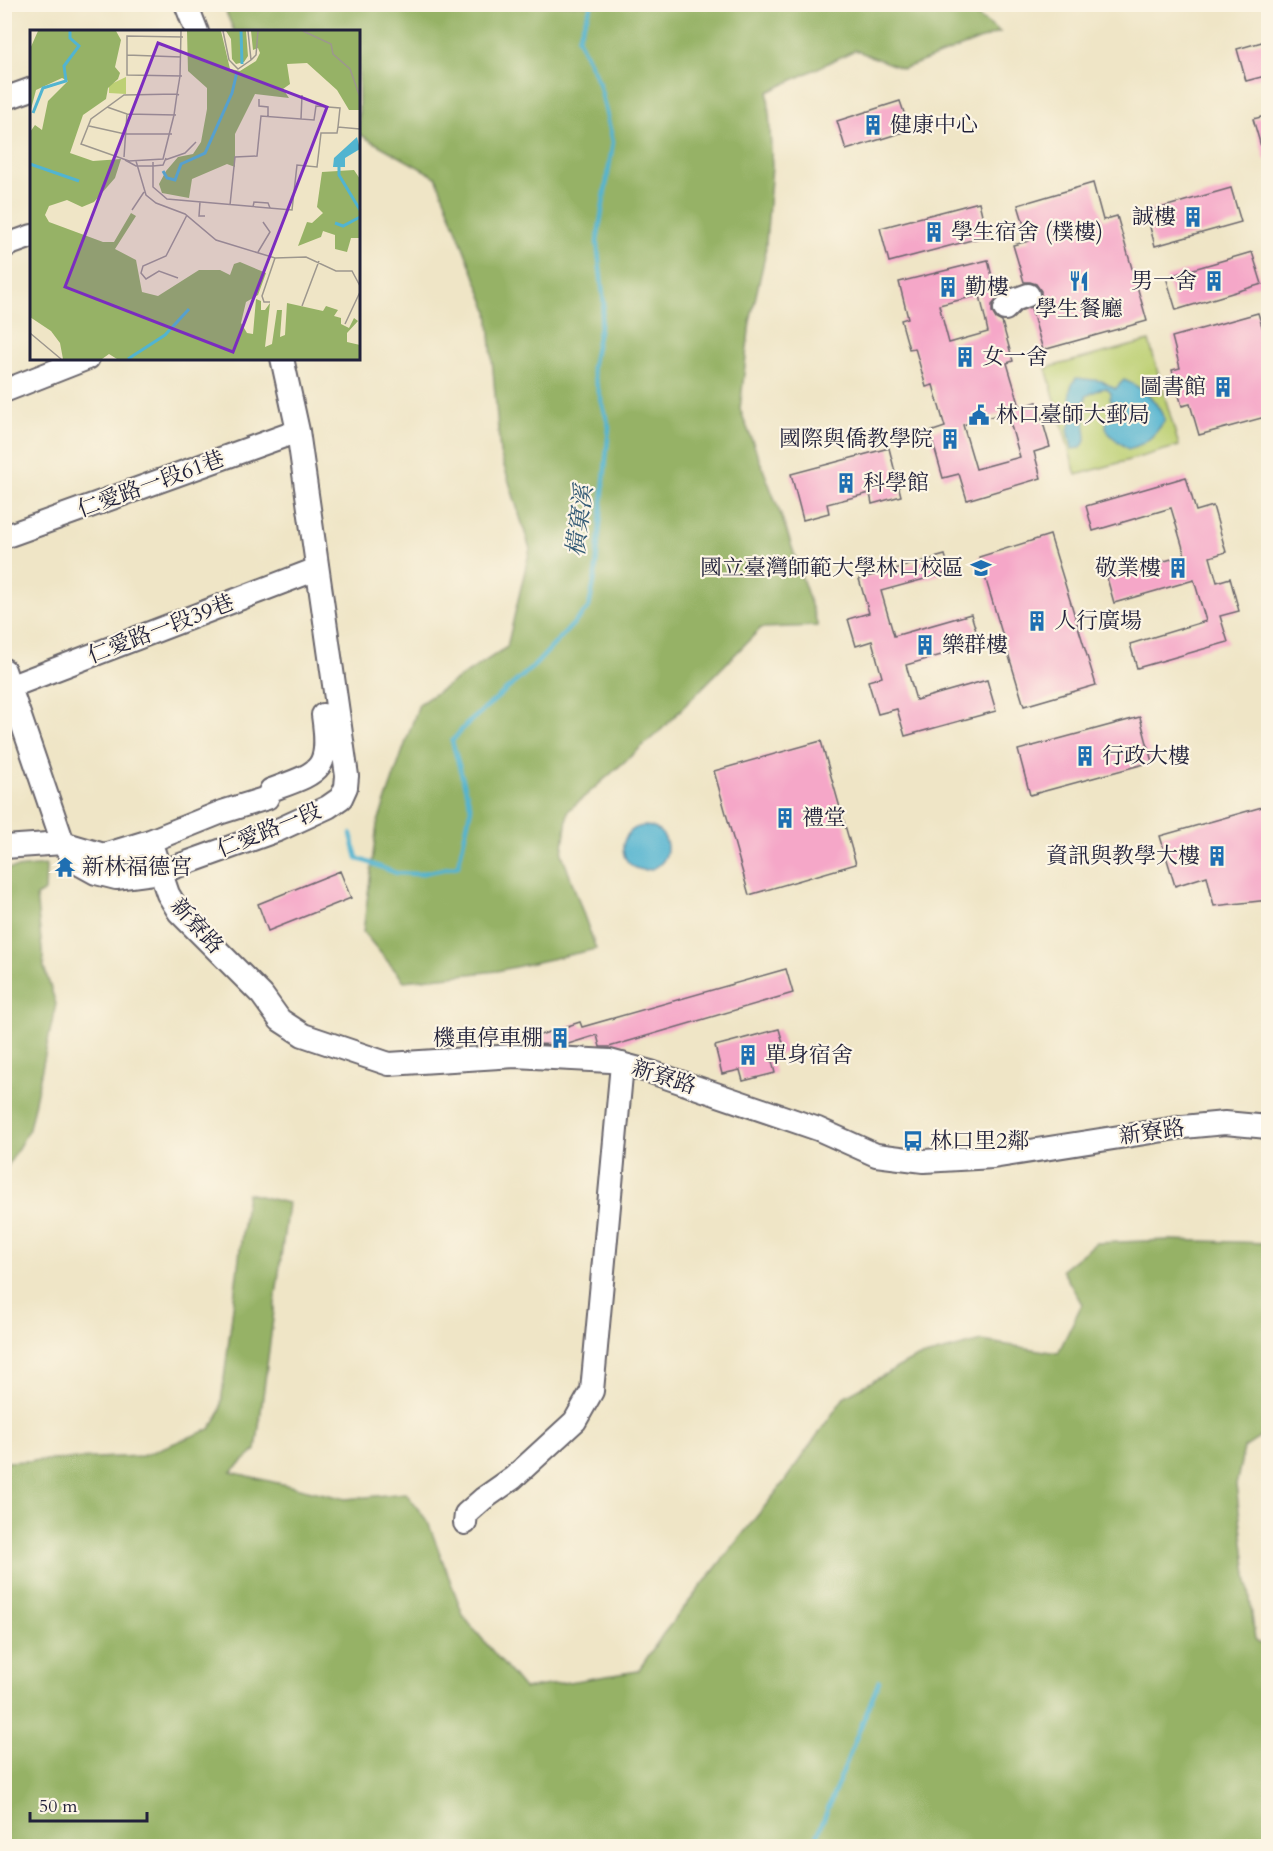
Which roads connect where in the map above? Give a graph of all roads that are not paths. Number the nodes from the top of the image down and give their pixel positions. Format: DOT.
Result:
graph roads {
  1 [pos="172,4"];
  2 [pos="186,4"];
  3 [pos="191,30"];
  4 [pos="192,30"];
  5 [pos="30,90"];
  6 [pos="4,99"];
  7 [pos="30,237"];
  8 [pos="4,246"];
  9 [pos="1028,296"];
  10 [pos="1005,309"];
  11 [pos="83,360"];
  12 [pos="269,360"];
  13 [pos="282,360"];
  14 [pos="4,391"];
  15 [pos="291,433"];
  16 [pos="4,537"];
  17 [pos="310,571"];
  18 [pos="6,682"];
  19 [pos="150,841"];
  20 [pos="63,843"];
  21 [pos="4,847"];
  22 [pos="161,872"];
  23 [pos="622,1064"];
  24 [pos="1269,1127"];
  25 [pos="465,1523"];
  1 -- 3 [label="street"];
  2 -- 4 [label="street"];
  5 -- 6 [label="street"];
  7 -- 8 [label="street"];
  9 -- 10 [label="street"];
  11 -- 14 [label="street"];
  12 -- 15 [label="street, 仁愛路一段"];
  13 -- 15 [label="street, 仁愛路一段"];
  15 -- 16 [label="street, 仁愛路一段61巷"];
  15 -- 17 [label="street, 仁愛路一段"];
  17 -- 18 [label="street, 仁愛路一段39巷"];
  17 -- 19 [label="street, 仁愛路一段"];
  17 -- 22 [label="street, 仁愛路一段"];
  18 -- 20 [label="street"];
  19 -- 20 [label="street, 仁愛路一段"];
  19 -- 22 [label="street, 新寮路"];
  20 -- 21 [label="street"];
  20 -- 22 [label="street, 仁愛路一段"];
  22 -- 23 [label="street, 新寮路"];
  23 -- 24 [label="street, 新寮路"];
  23 -- 25 [label="street"];
}
